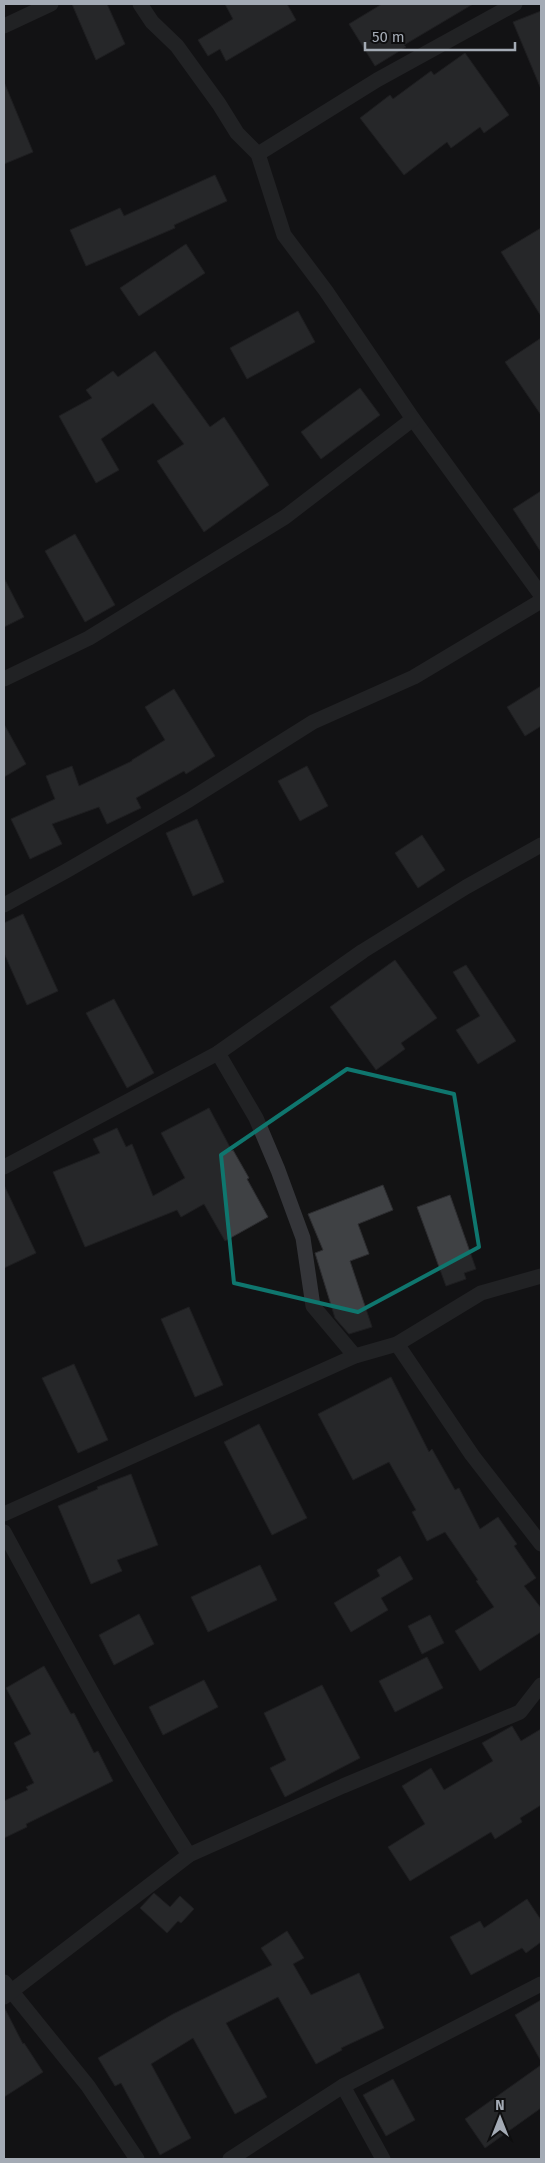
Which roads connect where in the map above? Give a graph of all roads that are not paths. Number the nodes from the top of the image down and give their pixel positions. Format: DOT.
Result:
graph roads {
  1 [pos="51,4"];
  2 [pos="140,4"];
  3 [pos="514,4"];
  4 [pos="4,26"];
  5 [pos="258,154"];
  6 [pos="413,419"];
  7 [pos="541,595"];
  8 [pos="541,601"];
  9 [pos="4,679"];
  10 [pos="541,845"];
  11 [pos="4,904"];
  12 [pos="218,1053"];
  13 [pos="4,1167"];
  14 [pos="541,1276"];
  15 [pos="397,1344"];
  16 [pos="355,1356"];
  17 [pos="4,1514"];
  18 [pos="4,1532"];
  19 [pos="541,1544"];
  20 [pos="541,1685"];
  21 [pos="189,1855"];
  22 [pos="541,1984"];
  23 [pos="6,1991"];
  24 [pos="343,2086"];
  25 [pos="136,2159"];
  26 [pos="230,2159"];
  27 [pos="383,2159"];
  1 -- 4 [label="street"];
  2 -- 5 [label="street"];
  3 -- 5 [label="street"];
  5 -- 6 [label="street"];
  6 -- 7 [label="street"];
  6 -- 9 [label="street"];
  8 -- 11 [label="street"];
  10 -- 12 [label="street"];
  12 -- 13 [label="street"];
  12 -- 16 [label="street"];
  14 -- 15 [label="street"];
  15 -- 16 [label="street"];
  15 -- 19 [label="street"];
  16 -- 17 [label="street"];
  18 -- 21 [label="street"];
  20 -- 21 [label="street"];
  21 -- 23 [label="street"];
  22 -- 24 [label="street"];
  23 -- 25 [label="street"];
  24 -- 26 [label="street"];
  24 -- 27 [label="street"];
}
